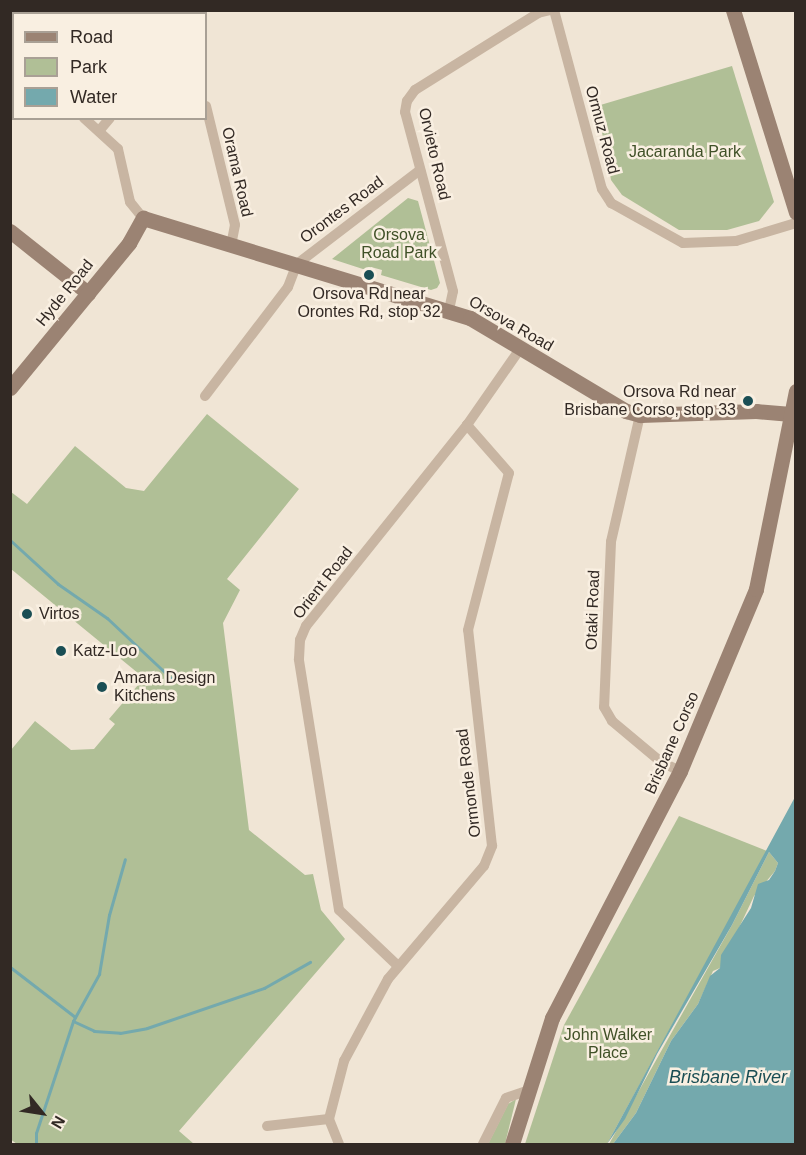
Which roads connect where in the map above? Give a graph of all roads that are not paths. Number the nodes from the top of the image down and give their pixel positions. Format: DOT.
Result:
graph roads {
  1 [pos="550,10"];
  2 [pos="554,10"];
  3 [pos="733,10"];
  4 [pos="207,110"];
  5 [pos="86,120"];
  6 [pos="108,120"];
  7 [pos="99,131"];
  8 [pos="420,170"];
  9 [pos="795,212"];
  10 [pos="143,218"];
  11 [pos="795,223"];
  12 [pos="10,231"];
  13 [pos="231,245"];
  14 [pos="297,264"];
  15 [pos="88,293"];
  16 [pos="449,310"];
  17 [pos="520,349"];
  18 [pos="10,388"];
  19 [pos="795,391"];
  20 [pos="205,396"];
  21 [pos="793,409"];
  22 [pos="640,415"];
  23 [pos="467,425"];
  24 [pos="680,771"];
  25 [pos="398,966"];
  26 [pos="529,1090"];
  27 [pos="328,1119"];
  28 [pos="267,1126"];
  29 [pos="339,1144"];
  30 [pos="483,1144"];
  31 [pos="512,1144"];
  1 -- 8 [label="street, Orvieto Road"];
  2 -- 11 [label="street, Ormuz Road"];
  3 -- 9 [label="street"];
  4 -- 13 [label="street, Orama Road"];
  5 -- 7 [label="street"];
  6 -- 7 [label="street"];
  7 -- 10 [label="street"];
  8 -- 14 [label="street, Orontes Road"];
  8 -- 16 [label="street, Orvieto Road"];
  10 -- 13 [label="street, Orsova Road"];
  10 -- 15 [label="street, Hyde Road"];
  12 -- 15 [label="street"];
  13 -- 14 [label="street, Orsova Road"];
  14 -- 16 [label="street, Orsova Road"];
  14 -- 20 [label="street, Orontes Road"];
  15 -- 18 [label="street, Hyde Road"];
  16 -- 17 [label="street, Orsova Road"];
  17 -- 22 [label="street, Orsova Road"];
  17 -- 23 [label="street, Orient Road"];
  19 -- 21 [label="street, Brisbane Corso"];
  21 -- 22 [label="street, Orsova Road"];
  21 -- 24 [label="street, Brisbane Corso"];
  22 -- 24 [label="street, Otaki Road"];
  23 -- 25 [label="street, Ormonde Road"];
  23 -- 25 [label="street, Orient Road"];
  24 -- 26 [label="street, Brisbane Corso"];
  25 -- 27 [label="street, Ormonde Road"];
  26 -- 30 [label="street"];
  26 -- 31 [label="street, Brisbane Corso"];
  27 -- 28 [label="street"];
  27 -- 29 [label="street"];
}
